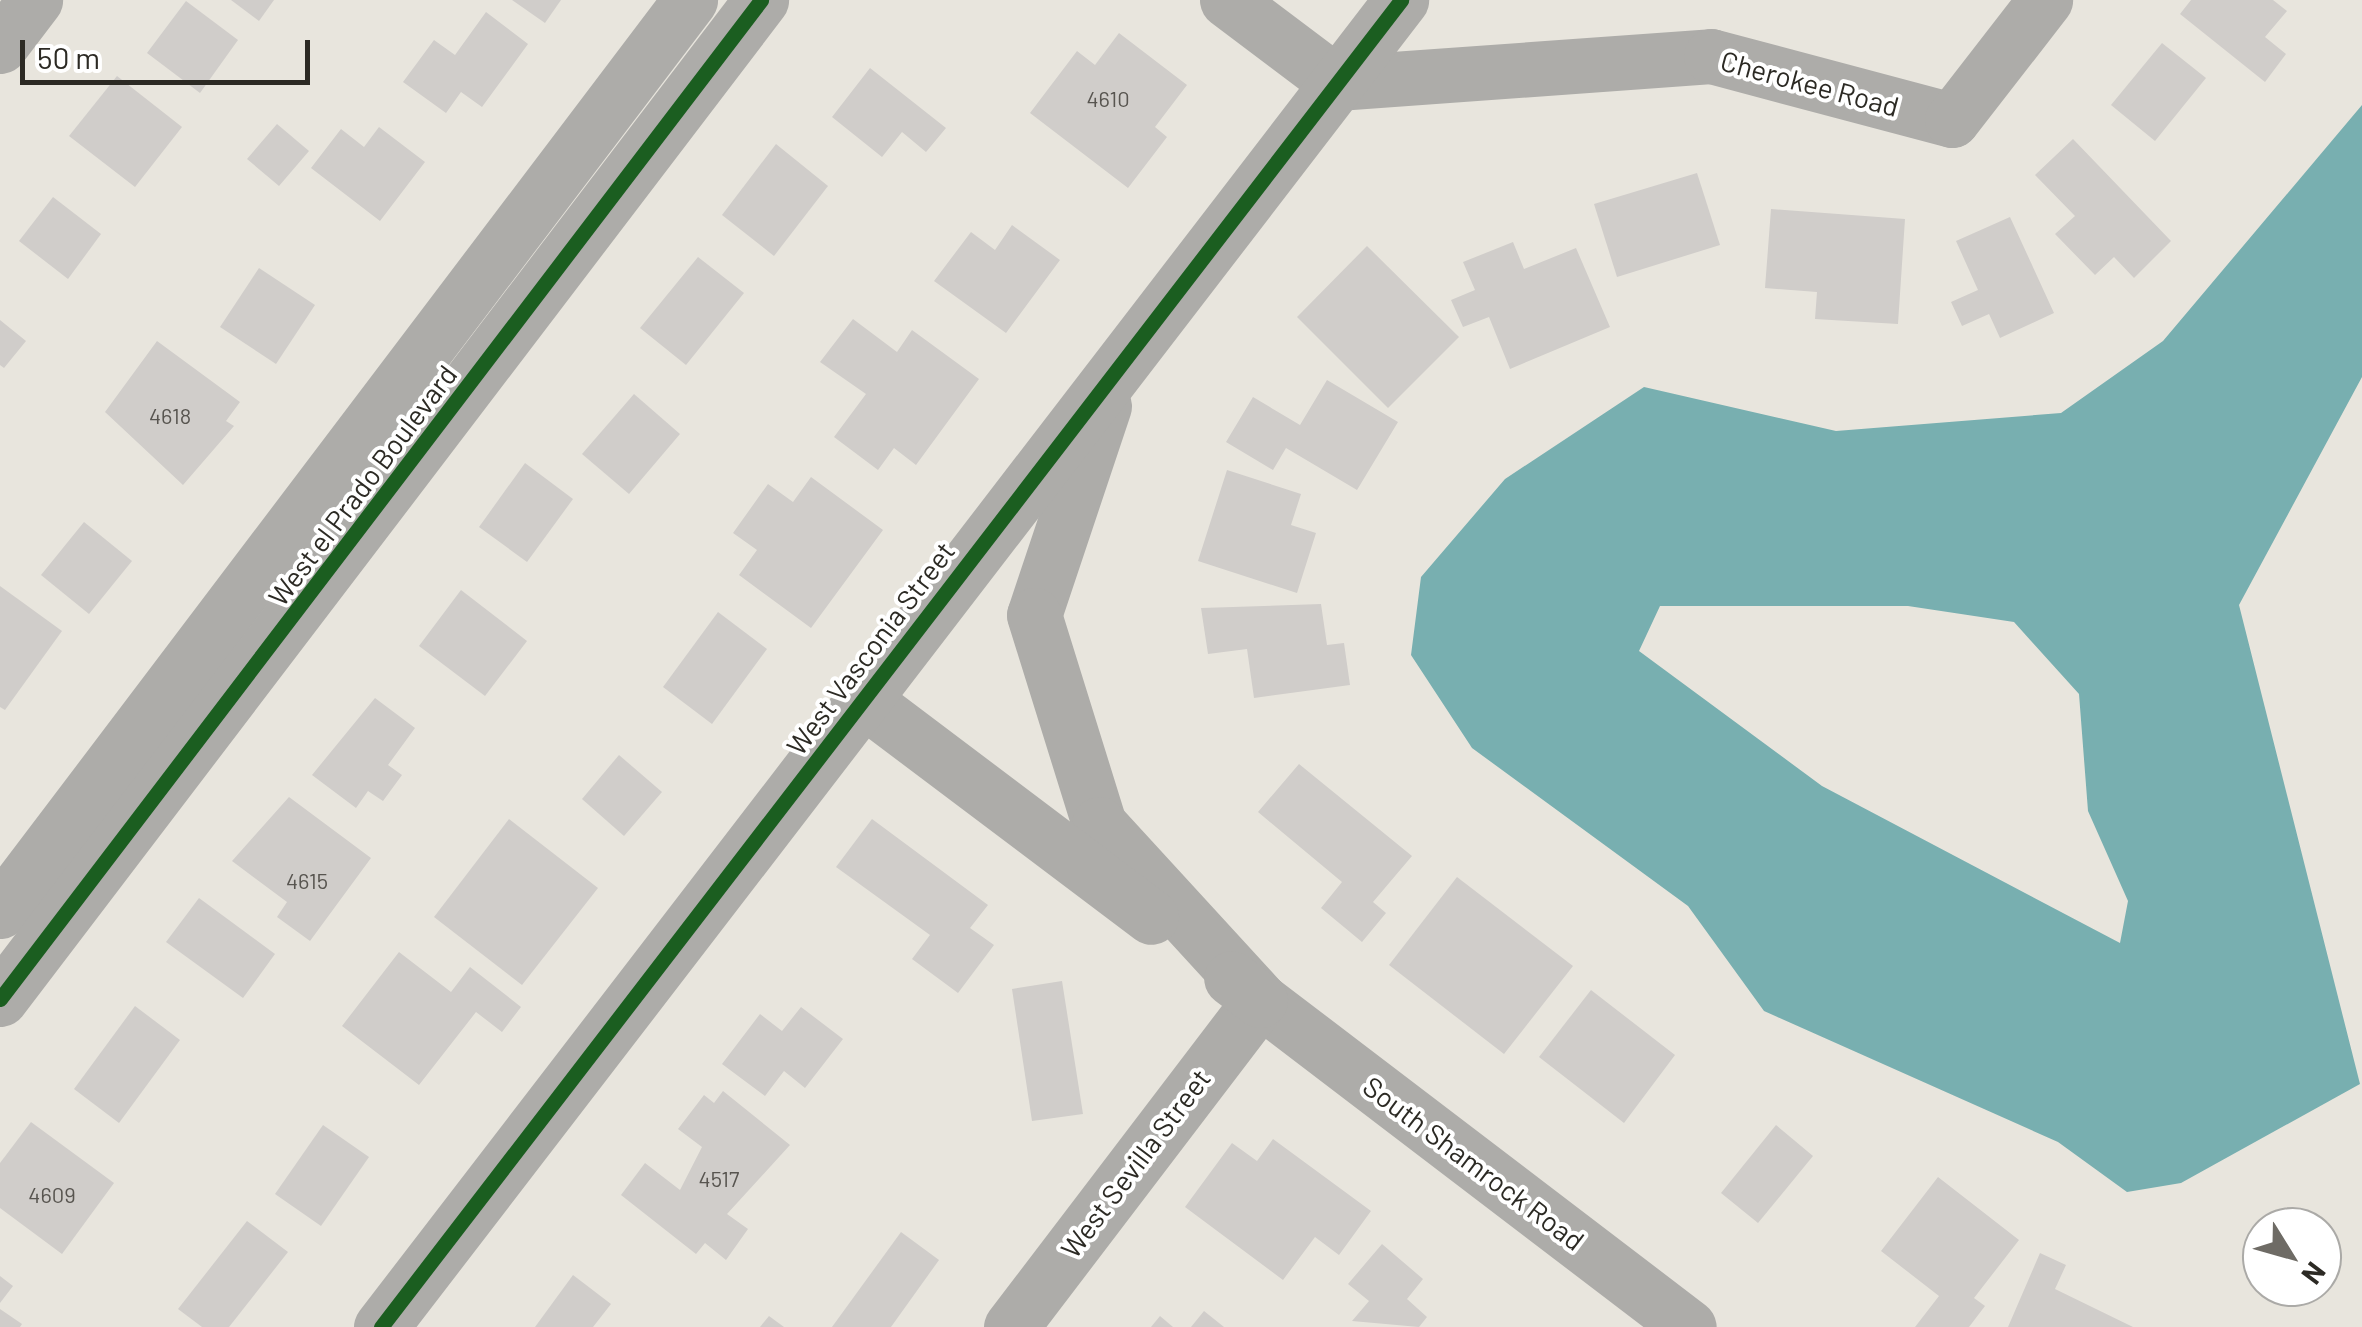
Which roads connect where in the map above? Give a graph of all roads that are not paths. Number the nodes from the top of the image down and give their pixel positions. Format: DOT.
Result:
graph roads {
  1 [pos="690,0"];
  2 [pos="761,0"];
  3 [pos="1226,0"];
  4 [pos="1401,0"];
  5 [pos="2045,0"];
  6 [pos="1337,83"];
  7 [pos="413,360"];
  8 [pos="1117,366"];
  9 [pos="464,394"];
  10 [pos="862,699"];
  11 [pos="0,911"];
  12 [pos="7,975"];
  13 [pos="1260,1000"];
  14 [pos="381,1327"];
  15 [pos="1011,1327"];
  16 [pos="1689,1327"];
  1 -- 7 [label="street, West el Prado Boulevard"];
  2 -- 9 [label="street, West el Prado Boulevard"];
  3 -- 6 [label="street"];
  4 -- 6 [label="street, West Vasconia Street"];
  5 -- 6 [label="street, Cherokee Road"];
  6 -- 8 [label="street, West Vasconia Street"];
  7 -- 9 [label="street"];
  7 -- 11 [label="street, West el Prado Boulevard"];
  8 -- 10 [label="street, West Vasconia Street"];
  8 -- 13 [label="street, South Shamrock Road"];
  9 -- 12 [label="street, West el Prado Boulevard"];
  10 -- 13 [label="street, South Shamrock Road"];
  10 -- 14 [label="street, West Vasconia Street"];
  13 -- 15 [label="street, West Sevilla Street"];
  13 -- 16 [label="street, South Shamrock Road"];
}
